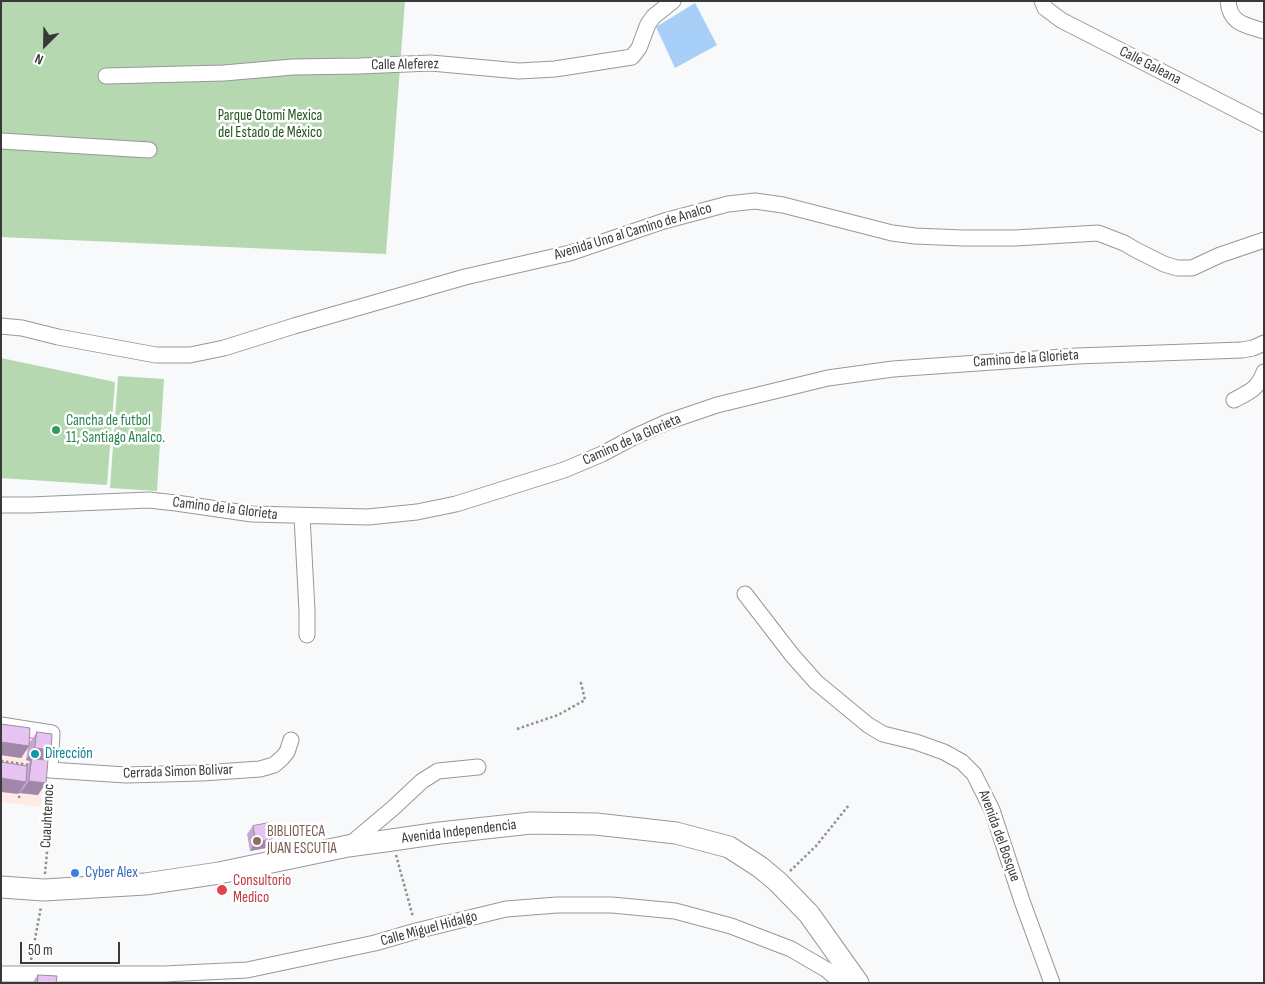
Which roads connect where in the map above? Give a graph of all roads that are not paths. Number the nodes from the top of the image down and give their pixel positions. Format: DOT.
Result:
graph roads {
  1 [pos="673,1"];
  2 [pos="1042,1"];
  3 [pos="1228,1"];
  4 [pos="1264,31"];
  5 [pos="106,76"];
  6 [pos="1264,124"];
  7 [pos="1,141"];
  8 [pos="149,150"];
  9 [pos="1264,240"];
  10 [pos="1,326"];
  11 [pos="1264,343"];
  12 [pos="1264,372"];
  13 [pos="1234,400"];
  14 [pos="1,505"];
  15 [pos="302,516"];
  16 [pos="745,594"];
  17 [pos="306,635"];
  18 [pos="1,725"];
  19 [pos="291,740"];
  20 [pos="478,767"];
  21 [pos="50,770"];
  22 [pos="348,846"];
  23 [pos="1,887"];
  24 [pos="1,974"];
  25 [pos="61,979"];
  26 [pos="842,983"];
  27 [pos="858,983"];
  28 [pos="1052,983"];
  1 -- 5 [label="street, Calle Aleferez"];
  2 -- 6 [label="street, Calle Galeana"];
  3 -- 4 [label="street"];
  7 -- 8 [label="street"];
  9 -- 10 [label="street, Avenida Uno al Camino de Analco"];
  11 -- 15 [label="street, Camino de la Glorieta"];
  12 -- 13 [label="street"];
  14 -- 15 [label="street, Camino de la Glorieta"];
  15 -- 17 [label="street"];
  16 -- 28 [label="street, Avenida del Bosque"];
  18 -- 21 [label="street, Cuauhtemoc"];
  19 -- 21 [label="street, Cerrada Simon Bolivar"];
  20 -- 22 [label="street"];
  22 -- 23 [label="street, Avenida Independencia"];
  22 -- 27 [label="street, Avenida Independencia"];
  24 -- 25 [label="street, Calle Miguel Hidalgo"];
  25 -- 26 [label="street, Calle Miguel Hidalgo"];
}
